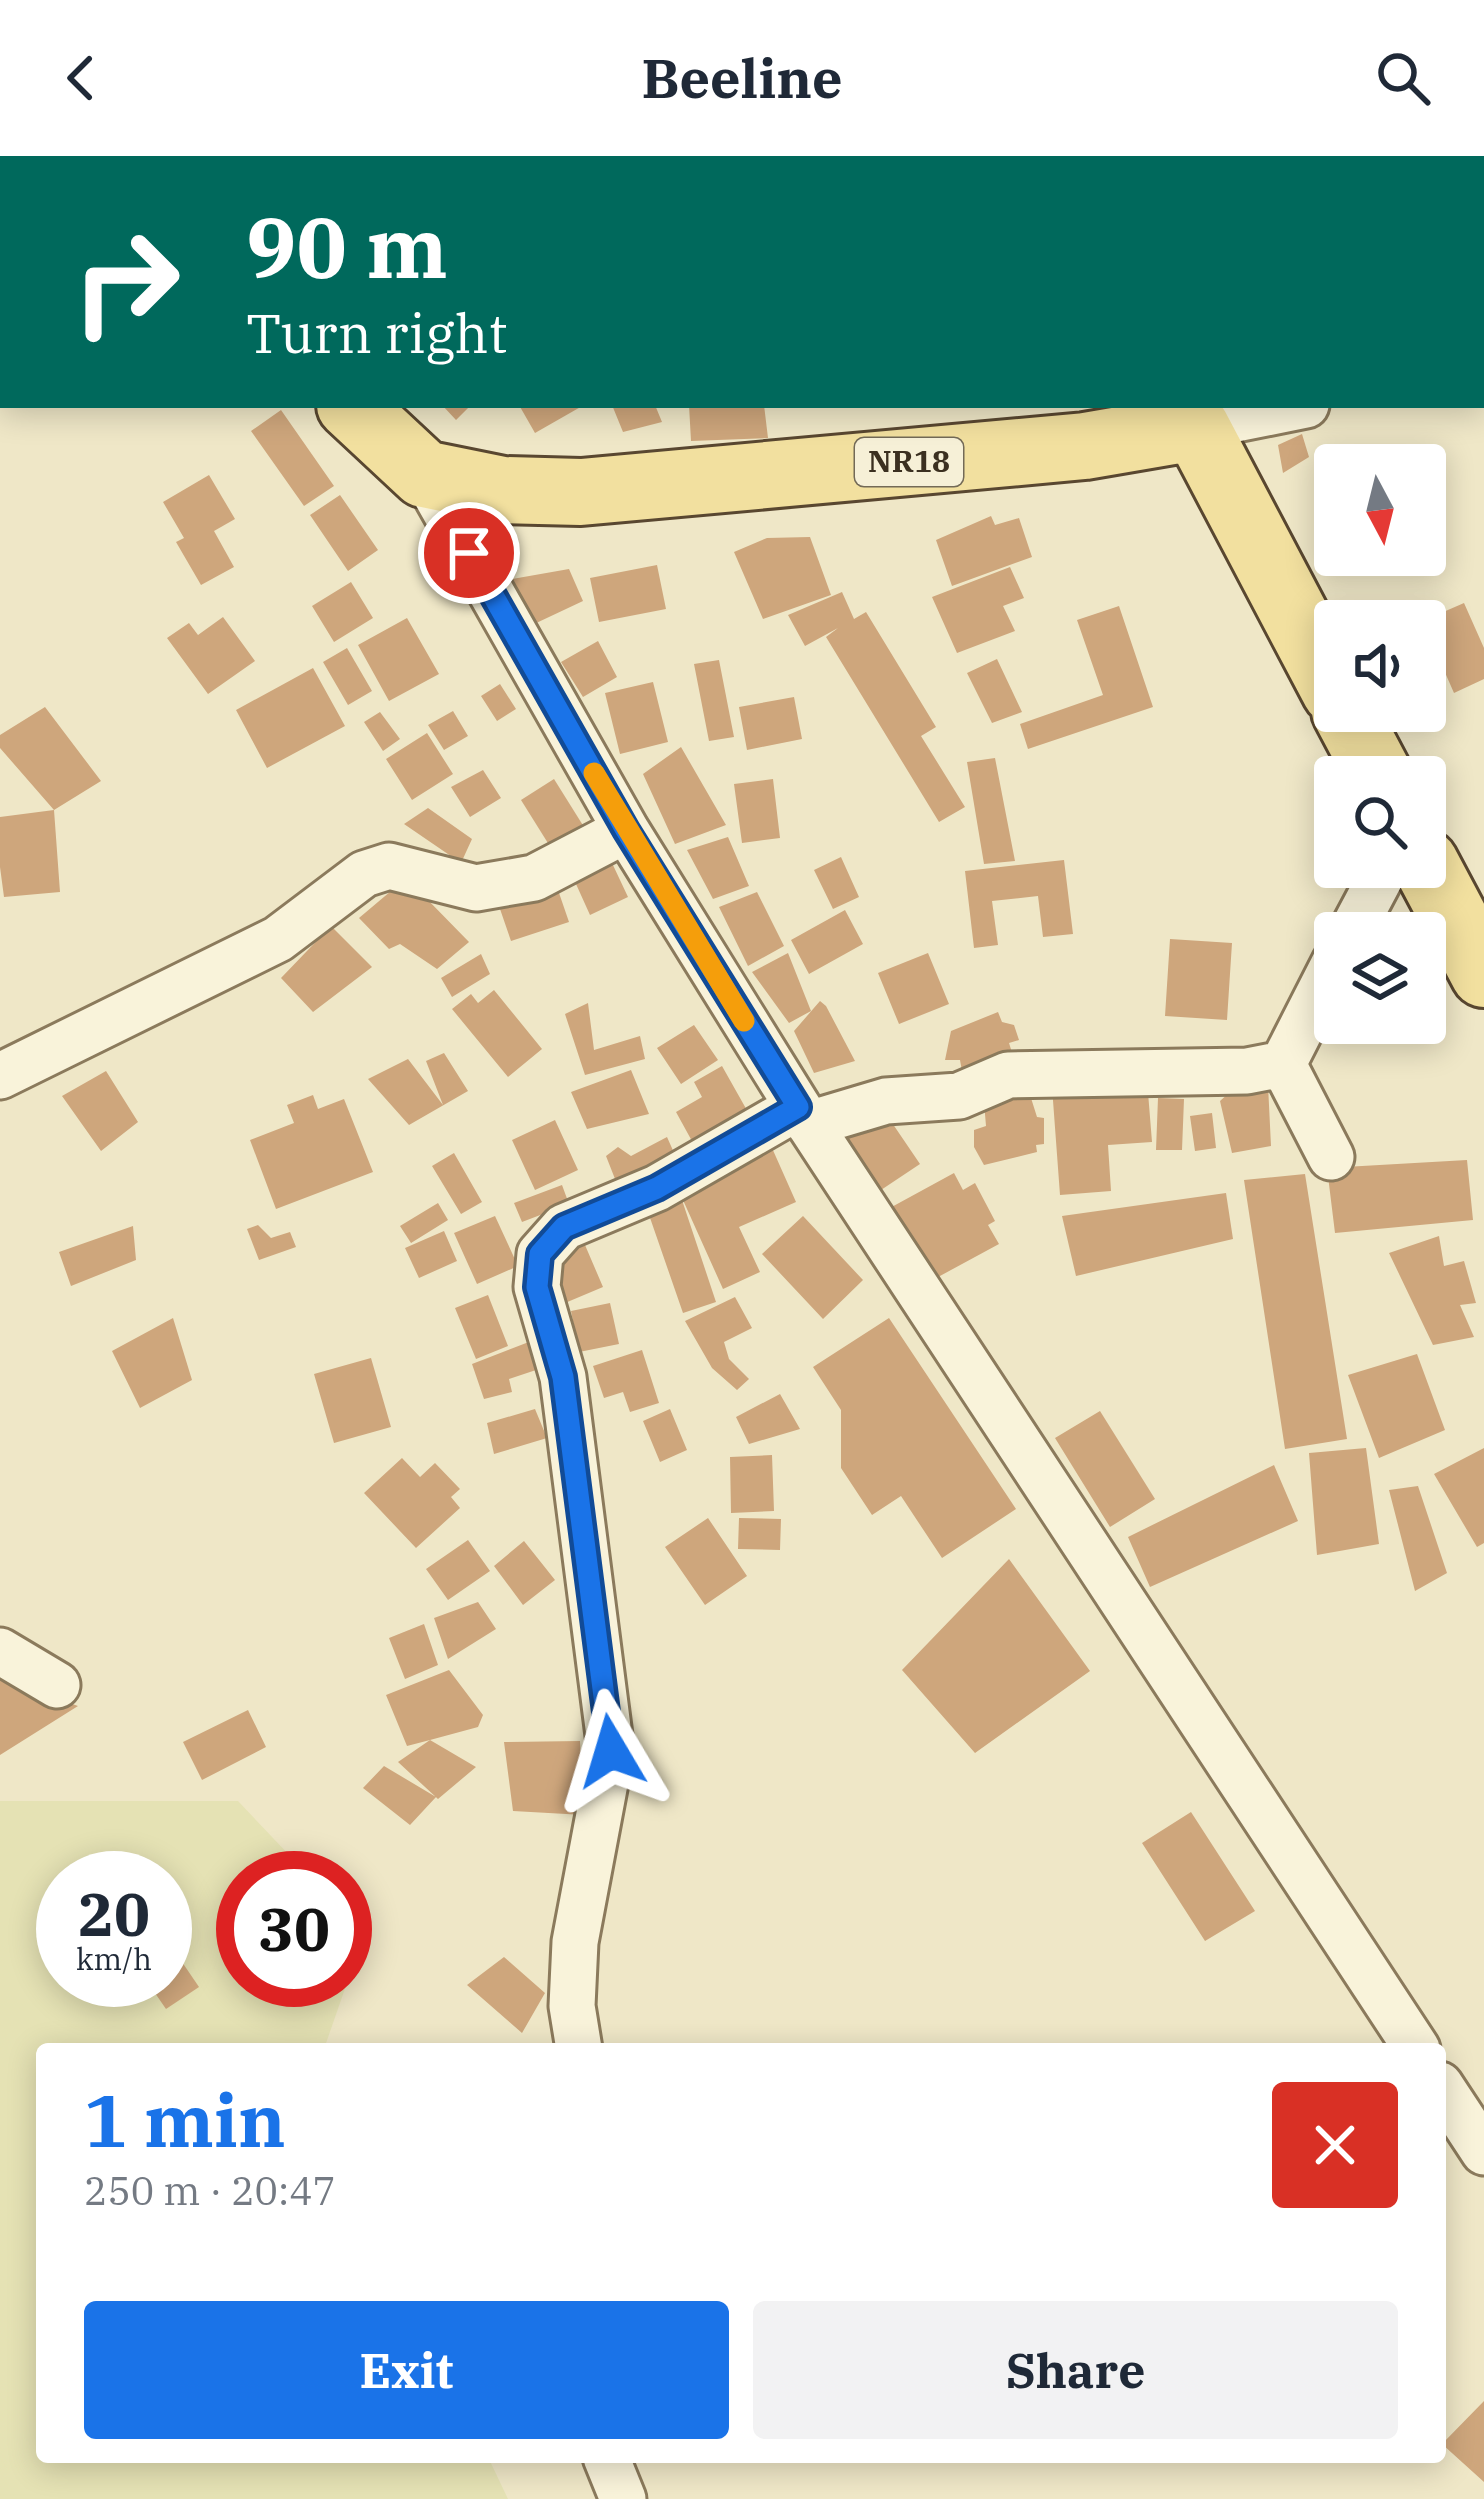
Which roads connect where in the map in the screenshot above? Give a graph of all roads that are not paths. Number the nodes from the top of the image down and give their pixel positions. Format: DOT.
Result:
graph roads {
  1 [pos="353,408"];
  2 [pos="1291,408"];
  3 [pos="1082,426"];
  4 [pos="1196,427"];
  5 [pos="424,474"];
  6 [pos="1314,652"];
  7 [pos="626,830"];
  8 [pos="1438,888"];
  9 [pos="1484,974"];
  10 [pos="1314,1003"];
  11 [pos="1283,1064"];
  12 [pos="0,1076"];
  13 [pos="804,1116"];
  14 [pos="1331,1157"];
  15 [pos="0,1651"];
  16 [pos="57,1684"];
  17 [pos="578,2043"];
  18 [pos="1413,2043"];
  19 [pos="1446,2093"];
  20 [pos="1484,2152"];
  21 [pos="608,2463"];
  22 [pos="623,2499"];
  1 -- 5 [label="main road"];
  2 -- 4 [label="street"];
  3 -- 4 [label="main road, NR18"];
  3 -- 5 [label="main road, NR18"];
  4 -- 6 [label="main road"];
  5 -- 7 [label="street"];
  7 -- 12 [label="street"];
  7 -- 13 [label="street"];
  8 -- 9 [label="main road"];
  10 -- 11 [label="street"];
  11 -- 13 [label="street"];
  11 -- 14 [label="street"];
  13 -- 17 [label="street"];
  13 -- 18 [label="street"];
  15 -- 16 [label="street"];
  19 -- 20 [label="street"];
  21 -- 22 [label="street"];
}
